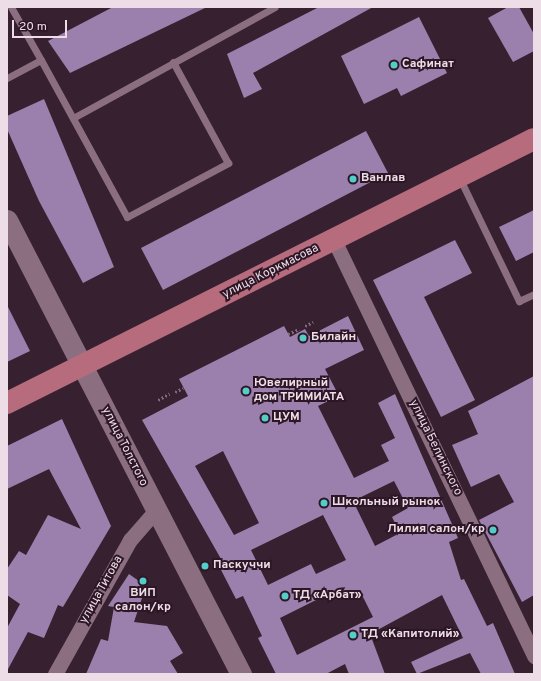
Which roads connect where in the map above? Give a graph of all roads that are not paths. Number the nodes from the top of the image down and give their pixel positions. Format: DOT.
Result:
graph roads {
  1 [pos="11,7"];
  2 [pos="275,7"];
  3 [pos="41,60"];
  4 [pos="173,62"];
  5 [pos="7,78"];
  6 [pos="73,118"];
  7 [pos="534,139"];
  8 [pos="460,176"];
  9 [pos="7,220"];
  10 [pos="334,240"];
  11 [pos="534,294"];
  12 [pos="82,366"];
  13 [pos="7,403"];
  14 [pos="156,510"];
  15 [pos="534,656"];
  16 [pos="55,674"];
  17 [pos="241,674"];
  1 -- 3 [label="lane"];
  2 -- 4 [label="lane"];
  3 -- 5 [label="lane"];
  3 -- 6 [label="lane"];
  4 -- 6 [label="lane"];
  4 -- 6 [label="lane"];
  7 -- 8 [label="main road, улица Коркмасова"];
  8 -- 10 [label="main road, улица Коркмасова"];
  8 -- 11 [label="lane"];
  9 -- 12 [label="main road, улица Толстого"];
  10 -- 12 [label="main road, улица Коркмасова"];
  10 -- 15 [label="street, улица Белинского"];
  12 -- 13 [label="main road, улица Коркмасова"];
  12 -- 14 [label="main road, улица Толстого"];
  14 -- 16 [label="street, улица Титова"];
  14 -- 17 [label="main road, улица Толстого"];
}
